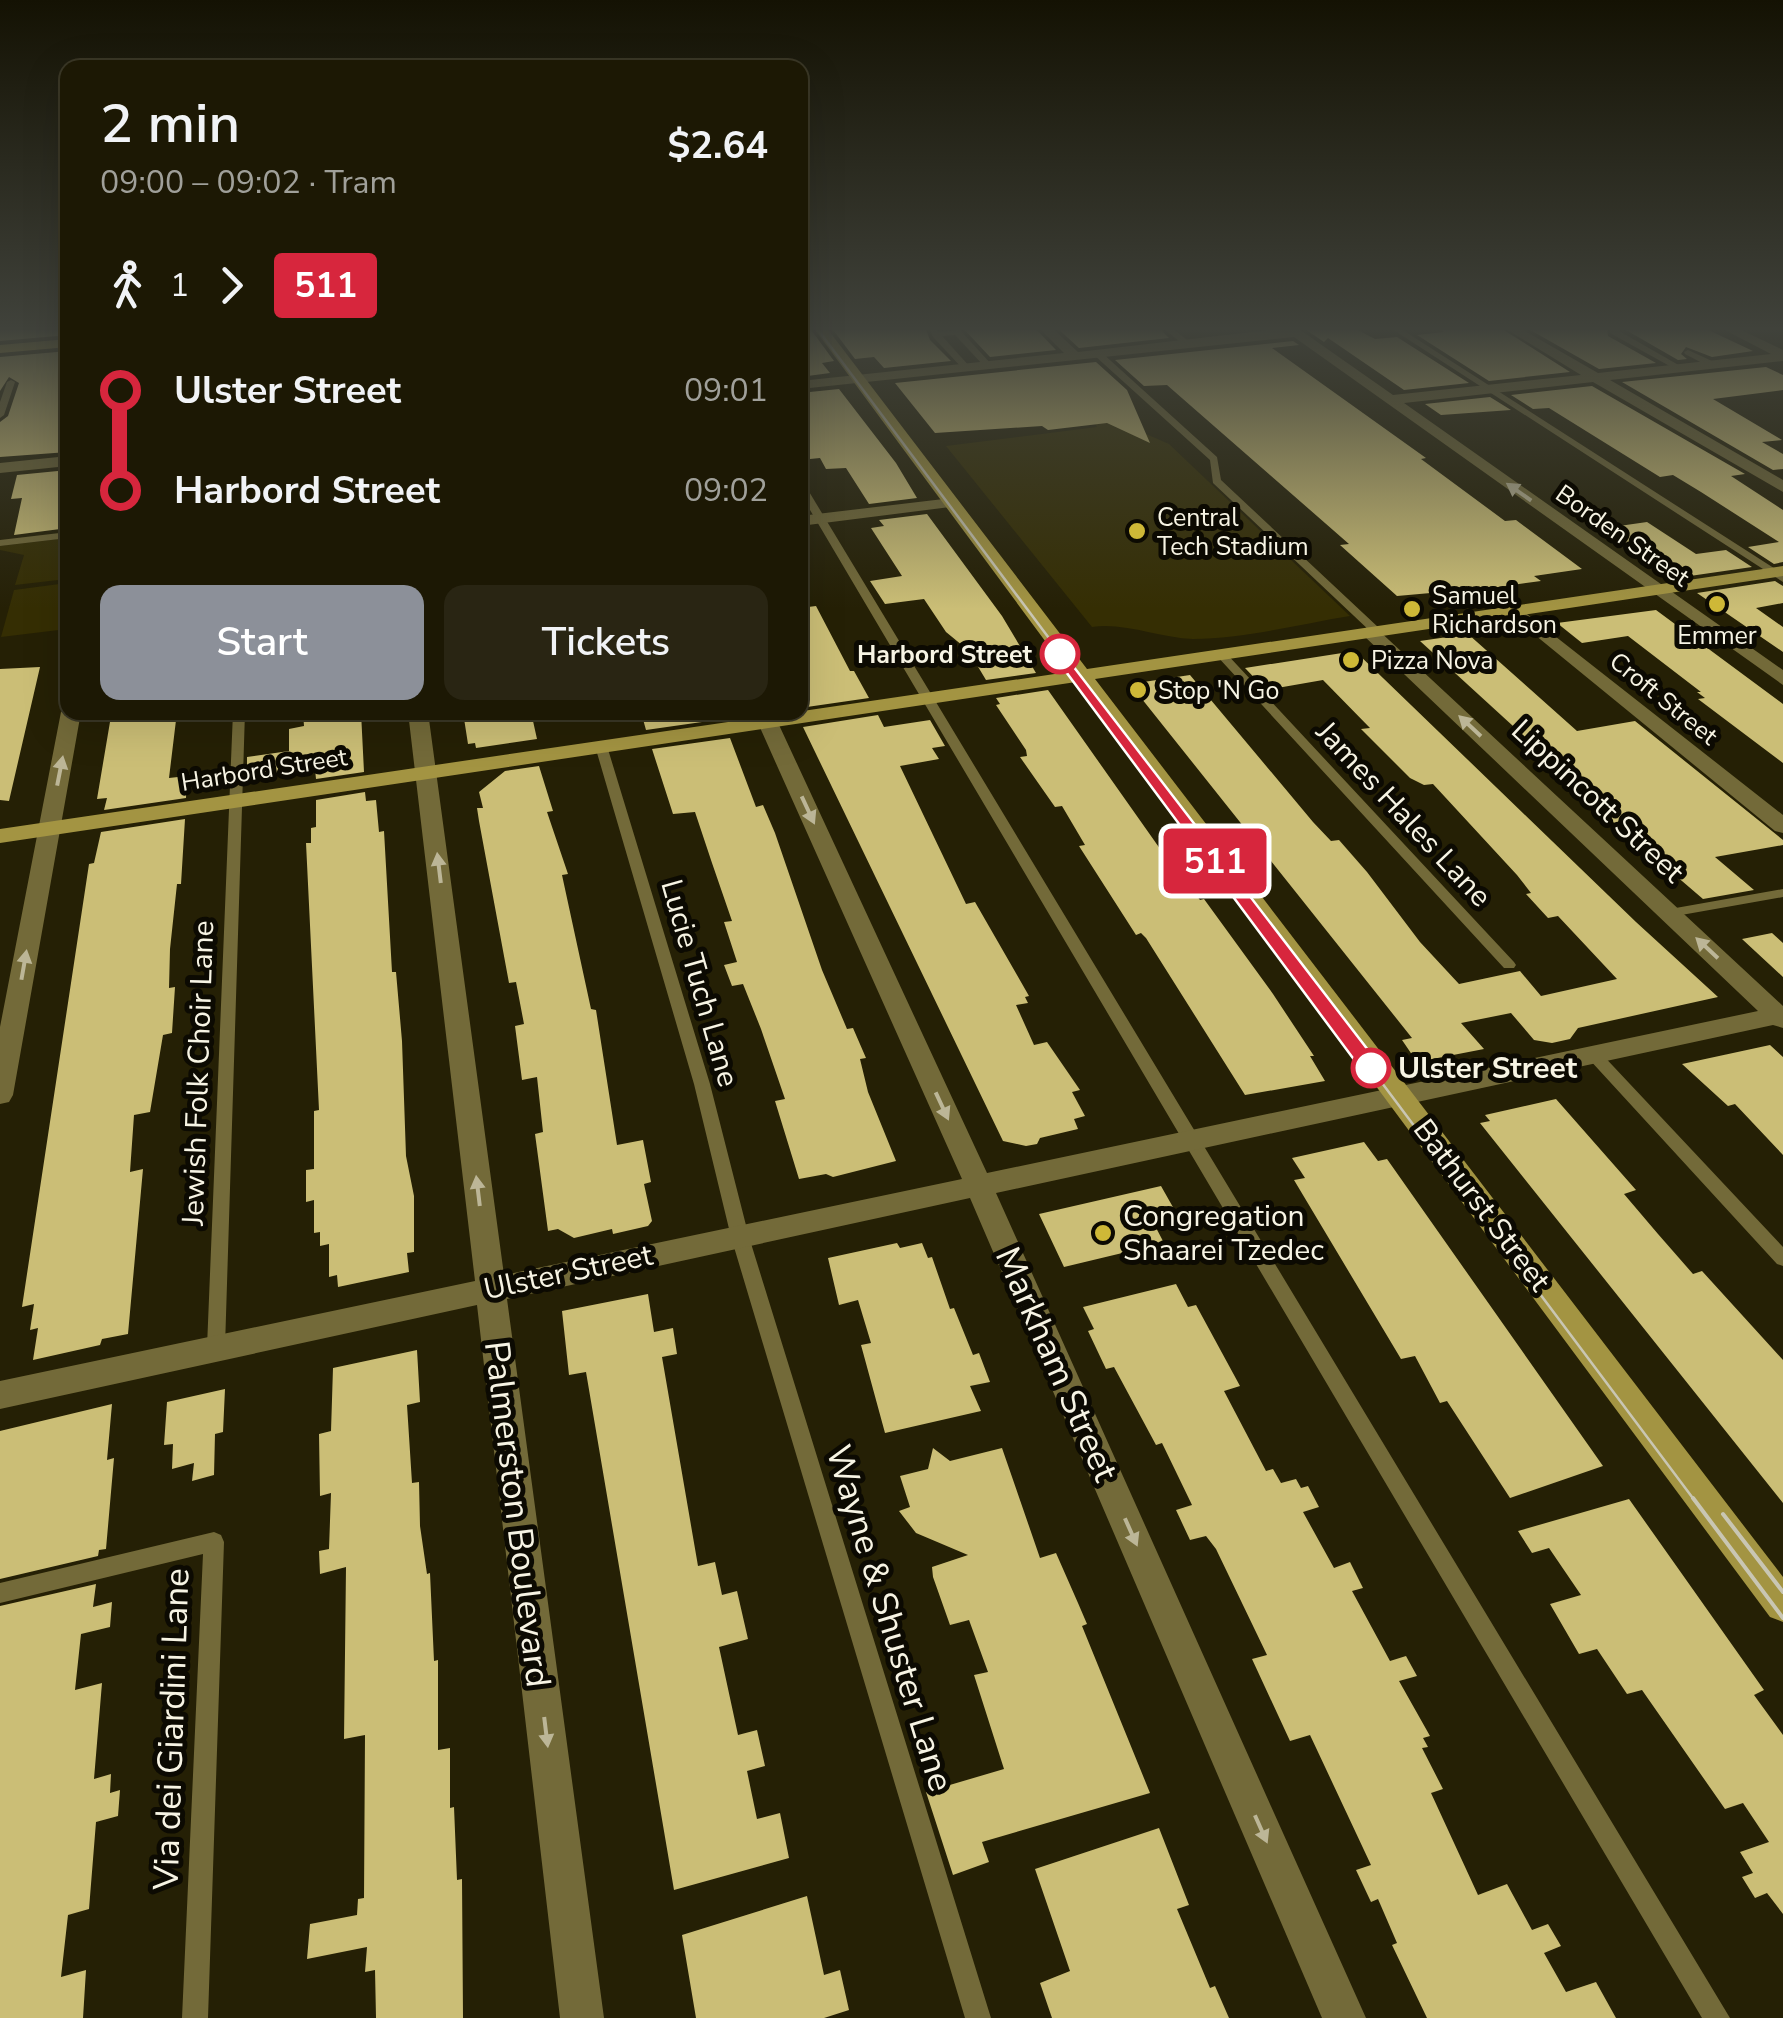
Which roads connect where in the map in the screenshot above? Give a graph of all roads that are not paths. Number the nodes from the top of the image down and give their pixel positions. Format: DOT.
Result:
graph roads {
  1 [pos="890,421"];
  2 [pos="1171,421"];
  3 [pos="1420,421"];
  4 [pos="1539,421"];
  5 [pos="1670,421"];
  6 [pos="60,462"];
  7 [pos="0,468"];
  8 [pos="1783,488"];
  9 [pos="952,503"];
  10 [pos="809,520"];
  11 [pos="60,536"];
  12 [pos="0,543"];
  13 [pos="1780,574"];
  14 [pos="1656,589"];
  15 [pos="1514,609"];
  16 [pos="1372,630"];
  17 [pos="1220,653"];
  18 [pos="1080,674"];
  19 [pos="1783,679"];
  20 [pos="927,697"];
  21 [pos="808,712"];
  22 [pos="69,720"];
  23 [pos="239,720"];
  24 [pos="419,720"];
  25 [pos="748,720"];
  26 [pos="766,720"];
  27 [pos="601,746"];
  28 [pos="426,772"];
  29 [pos="236,801"];
  30 [pos="1783,826"];
  31 [pos="48,830"];
  32 [pos="0,836"];
  33 [pos="1783,893"];
  34 [pos="1670,913"];
  35 [pos="1510,965"];
  36 [pos="1781,1016"];
  37 [pos="1593,1054"];
  38 [pos="0,1095"];
  39 [pos="1398,1095"];
  40 [pos="1192,1140"];
  41 [pos="979,1186"];
  42 [pos="740,1237"];
  43 [pos="1783,1260"];
  44 [pos="490,1288"];
  45 [pos="216,1348"];
  46 [pos="0,1394"];
  47 [pos="0,1593"];
  48 [pos="1783,1605"];
  49 [pos="194,2018"];
  50 [pos="582,2018"];
  51 [pos="978,2018"];
  52 [pos="1344,2018"];
  53 [pos="1717,2018"];
  1 -- 9 [label="main road, Bathurst Street"];
  2 -- 16 [label="lane"];
  14 -- 3 [label="street, Borden Street, one-way"];
  4 -- 13 [label="lane"];
  5 -- 8 [label="street"];
  6 -- 7 [label="street"];
  9 -- 10 [label="street"];
  9 -- 18 [label="main road, Bathurst Street"];
  10 -- 20 [label="lane"];
  11 -- 12 [label="lane"];
  13 -- 14 [label="main road, Harbord Street"];
  14 -- 15 [label="main road, Harbord Street"];
  14 -- 19 [label="street, Borden Street"];
  15 -- 16 [label="main road, Harbord Street"];
  15 -- 30 [label="street, Croft Street"];
  16 -- 17 [label="main road, Harbord Street"];
  34 -- 16 [label="street, Lippincott Street, one-way"];
  17 -- 18 [label="main road, Harbord Street"];
  17 -- 35 [label="lane, James Hales Lane"];
  18 -- 20 [label="main road, Harbord Street"];
  18 -- 39 [label="main road, Bathurst Street"];
  20 -- 21 [label="main road, Harbord Street"];
  20 -- 40 [label="lane"];
  31 -- 22 [label="street, one-way"];
  23 -- 29 [label="lane, Jewish Folk Choir Lane"];
  24 -- 28 [label="street, Palmerston Boulevard"];
  25 -- 27 [label="main road, Harbord Street"];
  26 -- 41 [label="street, Markham Street, one-way"];
  27 -- 28 [label="main road, Harbord Street"];
  27 -- 42 [label="lane, Lucie Tuch Lane"];
  28 -- 29 [label="main road, Harbord Street"];
  44 -- 28 [label="street, Palmerston Boulevard, one-way"];
  29 -- 31 [label="main road, Harbord Street"];
  29 -- 45 [label="lane, Jewish Folk Choir Lane"];
  31 -- 32 [label="main road, Harbord Street"];
  38 -- 31 [label="street, one-way"];
  33 -- 34 [label="lane"];
  36 -- 34 [label="street, Lippincott Street, one-way"];
  36 -- 37 [label="street, Ulster Street"];
  37 -- 39 [label="street, Ulster Street"];
  37 -- 43 [label="lane"];
  39 -- 40 [label="street, Ulster Street"];
  39 -- 48 [label="main road, Bathurst Street"];
  40 -- 41 [label="street, Ulster Street"];
  40 -- 53 [label="lane"];
  41 -- 42 [label="street, Ulster Street"];
  41 -- 52 [label="street, Markham Street, one-way"];
  42 -- 44 [label="street, Ulster Street"];
  42 -- 51 [label="lane, Wayne & Shuster Lane"];
  44 -- 45 [label="street, Ulster Street"];
  44 -- 50 [label="street, Palmerston Boulevard, one-way"];
  45 -- 46 [label="street, Ulster Street"];
  47 -- 49 [label="lane, Via dei Giardini Lane"];
}
